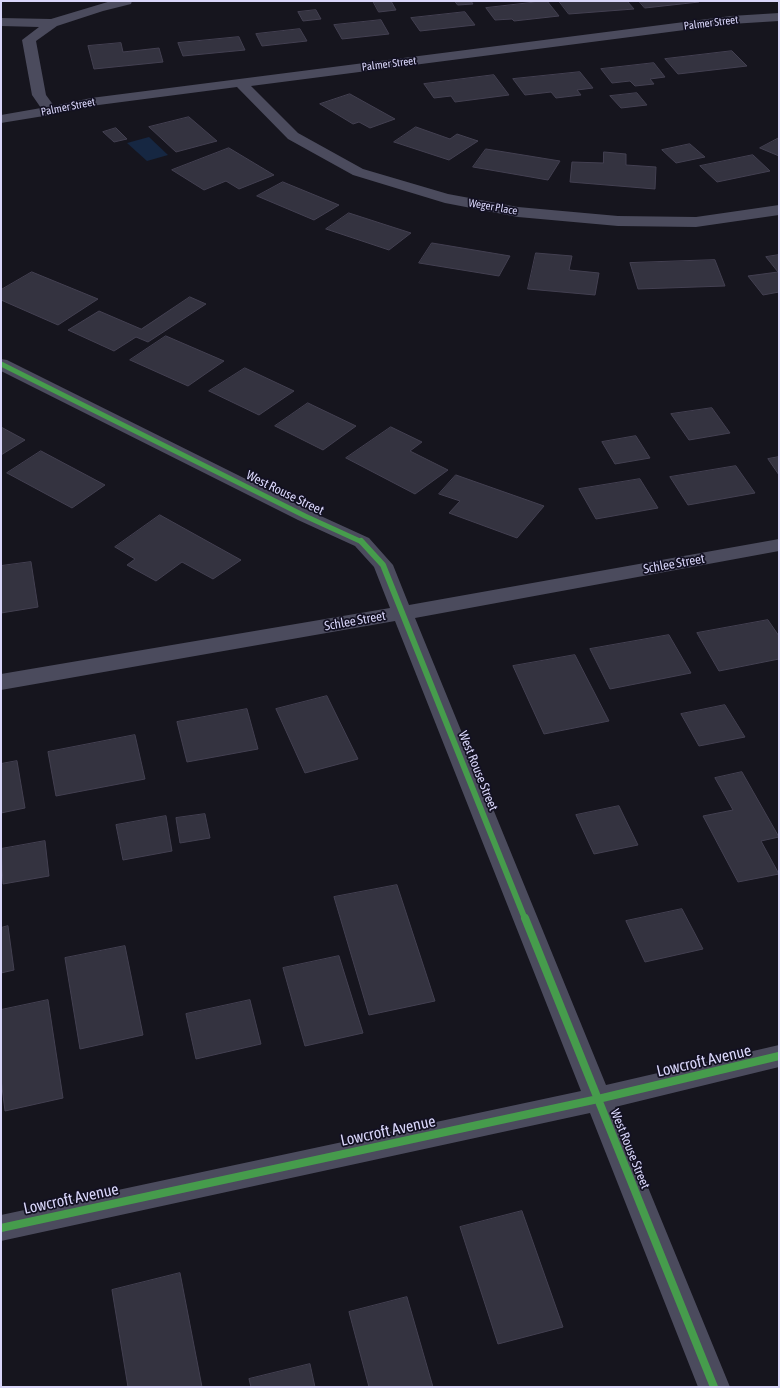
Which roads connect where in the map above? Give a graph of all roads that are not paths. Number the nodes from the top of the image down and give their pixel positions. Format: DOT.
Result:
graph roads {
  1 [pos="126,1"];
  2 [pos="779,17"];
  3 [pos="1,22"];
  4 [pos="52,23"];
  5 [pos="241,83"];
  6 [pos="50,111"];
  7 [pos="1,119"];
  8 [pos="779,210"];
  9 [pos="1,364"];
  10 [pos="779,545"];
  11 [pos="403,613"];
  12 [pos="1,682"];
  13 [pos="779,1056"];
  14 [pos="598,1099"];
  15 [pos="1,1228"];
  16 [pos="714,1387"];
  1 -- 4 [label="street"];
  2 -- 5 [label="street, Palmer Street"];
  3 -- 4 [label="street"];
  4 -- 6 [label="street"];
  5 -- 6 [label="street, Palmer Street"];
  5 -- 8 [label="street, Weger Place"];
  6 -- 7 [label="street, Palmer Street"];
  9 -- 11 [label="street, West Rouse Street"];
  10 -- 11 [label="street, Schlee Street"];
  11 -- 12 [label="street, Schlee Street"];
  11 -- 14 [label="street, West Rouse Street"];
  13 -- 14 [label="street, Lowcroft Avenue"];
  14 -- 15 [label="street, Lowcroft Avenue"];
  14 -- 16 [label="street, West Rouse Street"];
}
